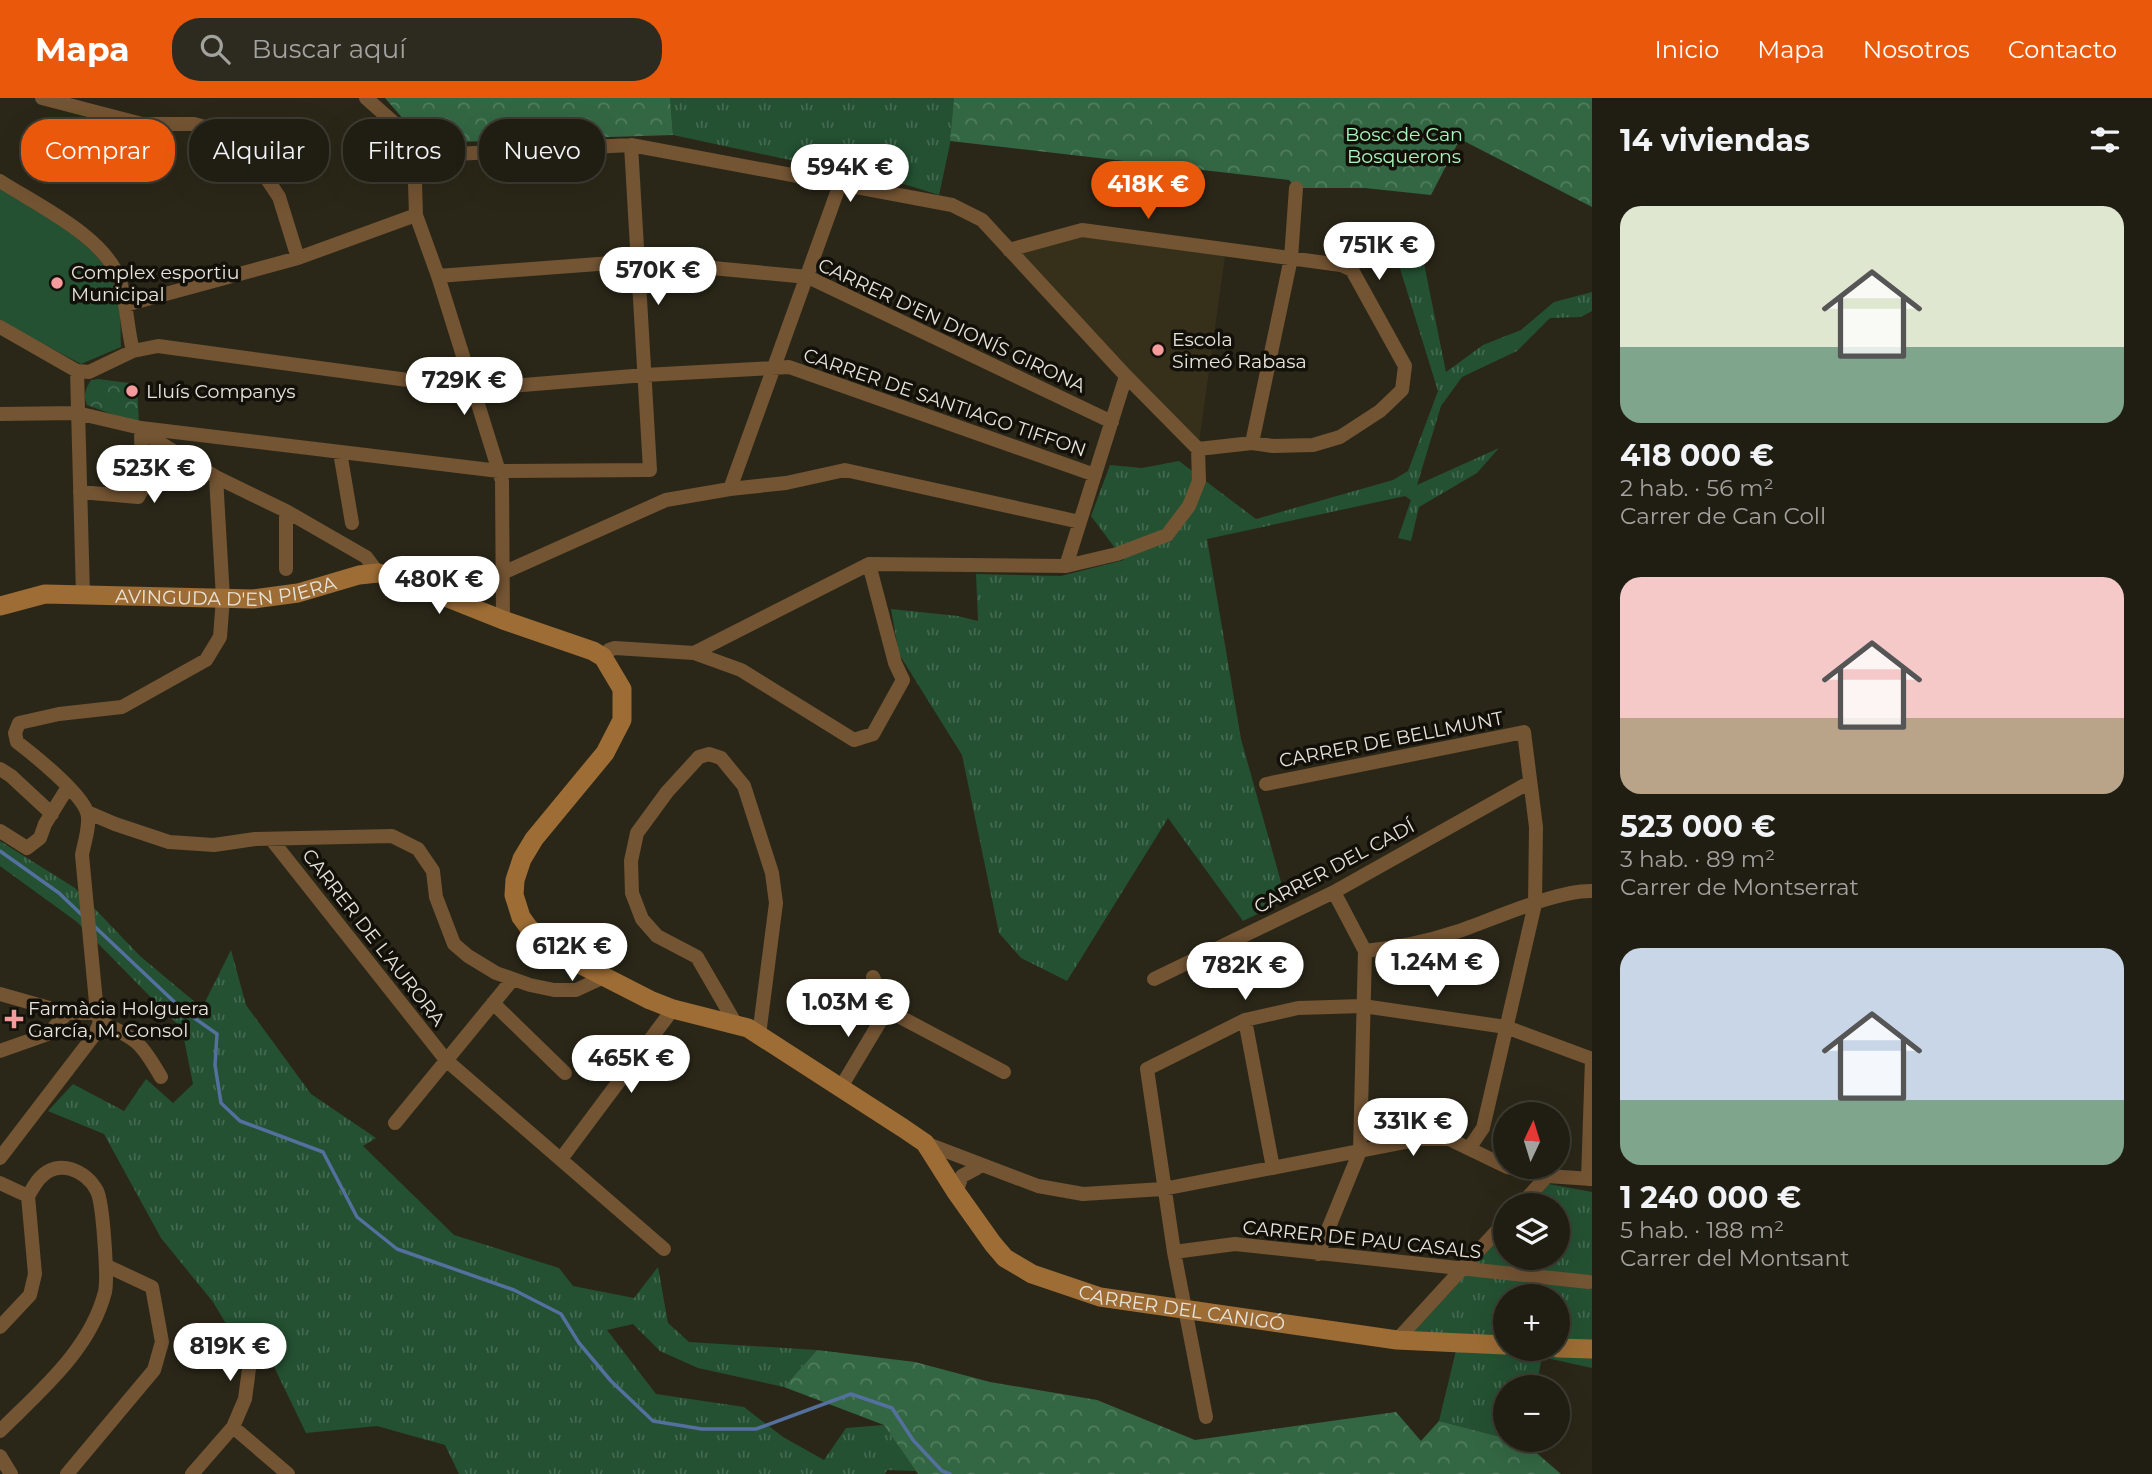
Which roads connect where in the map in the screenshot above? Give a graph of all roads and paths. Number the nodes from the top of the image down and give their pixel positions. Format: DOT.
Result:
graph roads {
  1 [pos="42,98"];
  2 [pos="366,98"];
  3 [pos="390,119"];
  4 [pos="631,145"];
  5 [pos="465,153"];
  6 [pos="0,181"];
  7 [pos="415,182"];
  8 [pos="840,184"];
  9 [pos="1296,188"];
  10 [pos="416,215"];
  11 [pos="1009,250"];
  12 [pos="298,258"];
  13 [pos="1291,258"];
  14 [pos="638,261"];
  15 [pos="438,276"];
  16 [pos="808,277"];
  17 [pos="125,306"];
  18 [pos="0,327"];
  19 [pos="133,351"];
  20 [pos="774,368"];
  21 [pos="77,371"];
  22 [pos="645,375"];
  23 [pos="1126,376"];
  24 [pos="474,389"];
  25 [pos="77,413"];
  26 [pos="0,414"];
  27 [pos="1112,422"];
  28 [pos="141,428"];
  29 [pos="1252,443"];
  30 [pos="1198,449"];
  31 [pos="340,452"];
  32 [pos="499,471"];
  33 [pos="1095,475"];
  34 [pos="216,477"];
  35 [pos="730,489"];
  36 [pos="80,492"];
  37 [pos="286,511"];
  38 [pos="1080,522"];
  39 [pos="352,523"];
  40 [pos="869,564"];
  41 [pos="1066,566"];
  42 [pos="286,569"];
  43 [pos="505,572"];
  44 [pos="379,573"];
  45 [pos="83,595"];
  46 [pos="223,598"];
  47 [pos="0,606"];
  48 [pos="503,620"];
  49 [pos="694,653"];
  50 [pos="603,657"];
  51 [pos="0,769"];
  52 [pos="1530,782"];
  53 [pos="1266,784"];
  54 [pos="68,787"];
  55 [pos="87,812"];
  56 [pos="52,814"];
  57 [pos="0,831"];
  58 [pos="271,839"];
  59 [pos="1592,891"];
  60 [pos="1334,892"];
  61 [pos="1535,904"];
  62 [pos="1365,951"];
  63 [pos="873,976"];
  64 [pos="604,977"];
  65 [pos="513,979"];
  66 [pos="1154,979"];
  67 [pos="0,994"];
  68 [pos="493,1003"];
  69 [pos="1363,1006"];
  70 [pos="673,1009"];
  71 [pos="887,1010"];
  72 [pos="67,1013"];
  73 [pos="98,1018"];
  74 [pos="1245,1020"];
  75 [pos="737,1026"];
  76 [pos="1506,1027"];
  77 [pos="759,1035"];
  78 [pos="0,1051"];
  79 [pos="1592,1059"];
  80 [pos="446,1060"];
  81 [pos="1004,1072"];
  82 [pos="565,1073"];
  83 [pos="161,1077"];
  84 [pos="841,1087"];
  85 [pos="395,1123"];
  86 [pos="925,1143"];
  87 [pos="1470,1147"];
  88 [pos="1360,1151"];
  89 [pos="961,1157"];
  90 [pos="0,1158"];
  91 [pos="561,1159"];
  92 [pos="1493,1160"];
  93 [pos="977,1168"];
  94 [pos="1273,1168"];
  95 [pos="941,1169"];
  96 [pos="994,1170"];
  97 [pos="1570,1178"];
  98 [pos="1590,1179"];
  99 [pos="0,1183"];
  100 [pos="1163,1189"];
  101 [pos="956,1192"];
  102 [pos="28,1196"];
  103 [pos="1493,1235"];
  104 [pos="664,1249"];
  105 [pos="1174,1252"];
  106 [pos="1318,1254"];
  107 [pos="107,1266"];
  108 [pos="1462,1269"];
  109 [pos="1589,1282"];
  110 [pos="1184,1309"];
  111 [pos="0,1327"];
  112 [pos="1397,1340"];
  113 [pos="1493,1344"];
  114 [pos="252,1346"];
  115 [pos="1570,1348"];
  116 [pos="1592,1349"];
  117 [pos="1206,1417"];
  118 [pos="233,1427"];
  119 [pos="0,1432"];
  120 [pos="0,1457"];
  121 [pos="11,1474"];
  122 [pos="67,1474"];
  123 [pos="192,1474"];
  124 [pos="288,1474"];
  1 -- 12 [label="street"];
  2 -- 3 [label="street"];
  4 -- 5 [label="street"];
  4 -- 8 [label="street"];
  4 -- 14 [label="street"];
  6 -- 17 [label="street"];
  7 -- 10 [label="street"];
  8 -- 11 [label="street"];
  8 -- 16 [label="street"];
  9 -- 13 [label="street"];
  10 -- 12 [label="street"];
  10 -- 15 [label="street"];
  11 -- 13 [label="street"];
  11 -- 23 [label="street"];
  12 -- 17 [label="street"];
  13 -- 29 [label="street"];
  13 -- 29 [label="street"];
  14 -- 15 [label="street, CARRER D'EN DIONÍS GIRONA"];
  14 -- 16 [label="street, CARRER D'EN DIONÍS GIRONA"];
  14 -- 22 [label="street"];
  15 -- 24 [label="street"];
  16 -- 20 [label="street"];
  16 -- 27 [label="street, CARRER D'EN DIONÍS GIRONA"];
  17 -- 19 [label="street"];
  18 -- 21 [label="street"];
  19 -- 21 [label="street, CARRER DE SANTIAGO TIFFON"];
  19 -- 24 [label="street, CARRER DE SANTIAGO TIFFON"];
  20 -- 22 [label="street, CARRER DE SANTIAGO TIFFON"];
  20 -- 33 [label="street, CARRER DE SANTIAGO TIFFON"];
  20 -- 35 [label="street"];
  21 -- 25 [label="street"];
  22 -- 24 [label="street, CARRER DE SANTIAGO TIFFON"];
  22 -- 32 [label="street"];
  23 -- 27 [label="street"];
  23 -- 30 [label="street"];
  24 -- 32 [label="street"];
  25 -- 26 [label="street"];
  25 -- 28 [label="street"];
  25 -- 36 [label="street"];
  27 -- 33 [label="street"];
  28 -- 31 [label="street"];
  28 -- 34 [label="street"];
  28 -- 36 [label="street"];
  29 -- 30 [label="street"];
  30 -- 41 [label="street"];
  31 -- 32 [label="street"];
  31 -- 39 [label="street"];
  32 -- 43 [label="street"];
  33 -- 38 [label="street"];
  34 -- 37 [label="street"];
  34 -- 46 [label="street"];
  35 -- 38 [label="street"];
  35 -- 43 [label="street"];
  36 -- 45 [label="street"];
  37 -- 42 [label="street"];
  37 -- 44 [label="street"];
  38 -- 41 [label="street"];
  40 -- 41 [label="street"];
  40 -- 49 [label="street"];
  40 -- 49 [label="street"];
  43 -- 48 [label="street"];
  44 -- 46 [label="street, AVINGUDA D'EN PIERA"];
  44 -- 48 [label="street, AVINGUDA D'EN PIERA"];
  45 -- 46 [label="street, AVINGUDA D'EN PIERA"];
  45 -- 47 [label="street, AVINGUDA D'EN PIERA"];
  46 -- 54 [label="street"];
  48 -- 50 [label="street, AVINGUDA D'EN PIERA"];
  49 -- 50 [label="street"];
  50 -- 64 [label="street"];
  51 -- 56 [label="street"];
  52 -- 53 [label="street, CARRER DE BELLMUNT"];
  52 -- 60 [label="street, CARRER DEL CADÍ"];
  52 -- 61 [label="street"];
  54 -- 55 [label="street"];
  54 -- 56 [label="street"];
  55 -- 58 [label="street"];
  55 -- 73 [label="street"];
  56 -- 57 [label="street"];
  58 -- 65 [label="street"];
  58 -- 80 [label="street, CARRER DE L'AURORA"];
  59 -- 61 [label="street"];
  60 -- 62 [label="street"];
  60 -- 66 [label="street, CARRER DEL CADÍ"];
  61 -- 62 [label="street"];
  61 -- 76 [label="street"];
  62 -- 69 [label="street"];
  63 -- 71 [label="street"];
  64 -- 65 [label="street"];
  64 -- 70 [label="street"];
  65 -- 68 [label="street"];
  67 -- 72 [label="street"];
  68 -- 80 [label="street"];
  68 -- 82 [label="street"];
  69 -- 74 [label="street"];
  69 -- 76 [label="street"];
  69 -- 88 [label="street"];
  70 -- 75 [label="street"];
  70 -- 91 [label="street"];
  71 -- 81 [label="street"];
  71 -- 84 [label="street"];
  72 -- 73 [label="street"];
  72 -- 78 [label="street"];
  73 -- 83 [label="street"];
  73 -- 90 [label="street"];
  74 -- 94 [label="street"];
  74 -- 100 [label="street"];
  75 -- 77 [label="street"];
  75 -- 77 [label="street"];
  76 -- 79 [label="street"];
  76 -- 87 [label="street"];
  77 -- 84 [label="street"];
  79 -- 98 [label="street"];
  80 -- 85 [label="street"];
  80 -- 91 [label="street, CARRER DE L'AURORA"];
  84 -- 86 [label="street"];
  86 -- 89 [label="street"];
  86 -- 95 [label="street, CARRER DEL CANIGÓ"];
  87 -- 88 [label="street"];
  87 -- 92 [label="street"];
  88 -- 94 [label="street"];
  88 -- 106 [label="street"];
  89 -- 95 [label="street"];
  89 -- 96 [label="street"];
  91 -- 104 [label="street, CARRER DE L'AURORA"];
  93 -- 95 [label="street"];
  93 -- 96 [label="street"];
  93 -- 101 [label="street"];
  94 -- 100 [label="street"];
  95 -- 101 [label="street, CARRER DEL CANIGÓ"];
  96 -- 100 [label="street"];
  97 -- 98 [label="street"];
  99 -- 102 [label="street"];
  100 -- 105 [label="street"];
  101 -- 110 [label="street, CARRER DEL CANIGÓ"];
  102 -- 107 [label="street"];
  102 -- 111 [label="street"];
  103 -- 108 [label="street"];
  105 -- 106 [label="street, CARRER DE PAU CASALS"];
  105 -- 110 [label="street"];
  106 -- 108 [label="street, CARRER DE PAU CASALS"];
  107 -- 119 [label="street"];
  107 -- 122 [label="street"];
  108 -- 109 [label="street, CARRER DE PAU CASALS"];
  108 -- 112 [label="street"];
  110 -- 112 [label="street, CARRER DEL CANIGÓ"];
  110 -- 117 [label="street"];
  112 -- 113 [label="street, CARRER DEL CANIGÓ"];
  114 -- 118 [label="street"];
  115 -- 116 [label="street"];
  118 -- 123 [label="street"];
  118 -- 124 [label="street"];
  120 -- 121 [label="street"];
}
